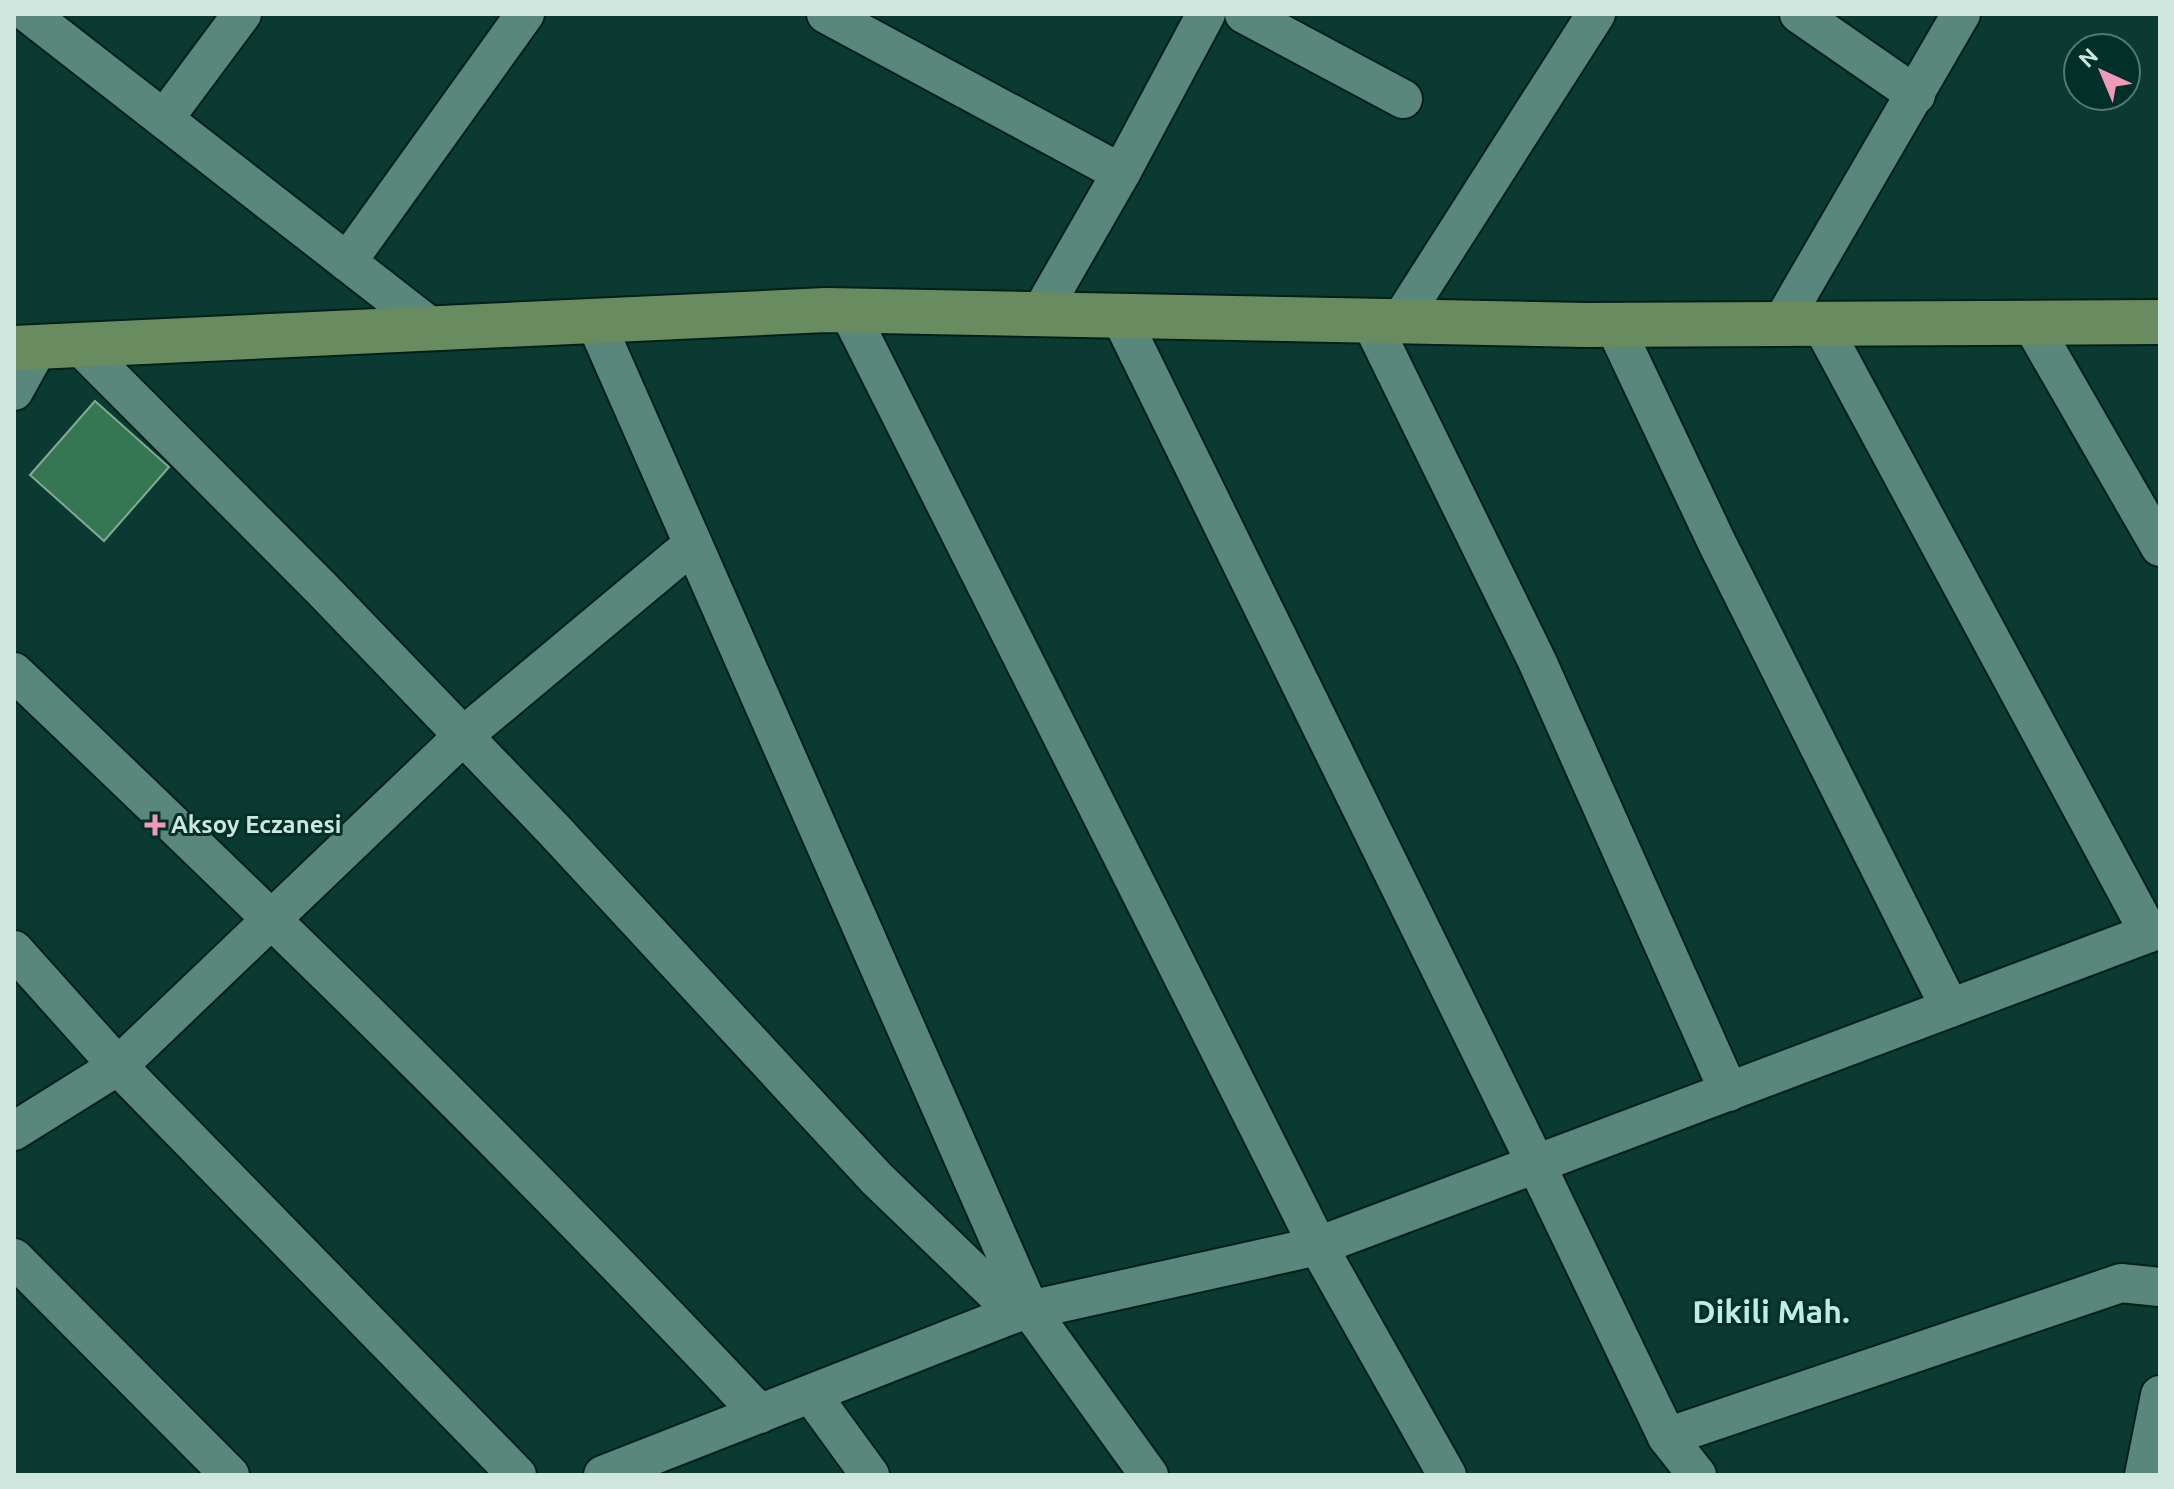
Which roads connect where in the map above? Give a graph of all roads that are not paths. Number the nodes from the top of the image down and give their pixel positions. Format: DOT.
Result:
graph roads {
  1 [pos="29,14"];
  2 [pos="242,14"];
  3 [pos="525,14"];
  4 [pos="826,14"];
  5 [pos="1206,14"];
  6 [pos="1244,14"];
  7 [pos="1596,14"];
  8 [pos="1799,14"];
  9 [pos="1961,14"];
  10 [pos="1916,95"];
  11 [pos="1403,99"];
  12 [pos="164,119"];
  13 [pos="1121,173"];
  14 [pos="347,262"];
  15 [pos="848,310"];
  16 [pos="1040,314"];
  17 [pos="1120,316"];
  18 [pos="595,321"];
  19 [pos="1385,321"];
  20 [pos="2160,322"];
  21 [pos="2031,323"];
  22 [pos="1801,324"];
  23 [pos="1614,325"];
  24 [pos="432,328"];
  25 [pos="44,346"];
  26 [pos="14,391"];
  27 [pos="693,544"];
  28 [pos="2160,547"];
  29 [pos="14,672"];
  30 [pos="463,736"];
  31 [pos="272,918"];
  32 [pos="2155,931"];
  33 [pos="14,950"];
  34 [pos="1950,1008"];
  35 [pos="118,1066"];
  36 [pos="1729,1092"];
  37 [pos="14,1131"];
  38 [pos="1536,1164"];
  39 [pos="1318,1246"];
  40 [pos="14,1258"];
  41 [pos="2160,1287"];
  42 [pos="1023,1312"];
  43 [pos="811,1394"];
  44 [pos="2160,1395"];
  45 [pos="760,1414"];
  46 [pos="1667,1437"];
  47 [pos="230,1475"];
  48 [pos="517,1475"];
  49 [pos="603,1475"];
  50 [pos="870,1475"];
  51 [pos="1149,1475"];
  52 [pos="1447,1475"];
  53 [pos="1697,1475"];
  54 [pos="2144,1475"];
  1 -- 12 [label="street"];
  2 -- 12 [label="street"];
  3 -- 14 [label="street"];
  4 -- 13 [label="street"];
  5 -- 13 [label="street"];
  6 -- 11 [label="street"];
  7 -- 19 [label="street"];
  8 -- 10 [label="street"];
  9 -- 10 [label="street"];
  10 -- 22 [label="street"];
  12 -- 14 [label="street"];
  13 -- 16 [label="street"];
  14 -- 24 [label="street"];
  15 -- 16 [label="main road"];
  15 -- 18 [label="main road"];
  15 -- 39 [label="street"];
  16 -- 17 [label="main road"];
  17 -- 19 [label="main road"];
  17 -- 38 [label="street"];
  18 -- 24 [label="main road"];
  18 -- 27 [label="street"];
  19 -- 23 [label="main road"];
  19 -- 36 [label="street"];
  20 -- 21 [label="main road"];
  21 -- 22 [label="main road"];
  21 -- 28 [label="street"];
  22 -- 23 [label="main road"];
  22 -- 32 [label="street"];
  23 -- 34 [label="street"];
  24 -- 25 [label="main road"];
  25 -- 26 [label="street"];
  25 -- 30 [label="street"];
  27 -- 30 [label="street"];
  27 -- 42 [label="street"];
  29 -- 31 [label="street"];
  30 -- 31 [label="street"];
  30 -- 42 [label="street"];
  31 -- 35 [label="street"];
  31 -- 45 [label="street"];
  32 -- 34 [label="street"];
  33 -- 35 [label="street"];
  34 -- 36 [label="street"];
  35 -- 37 [label="street"];
  35 -- 48 [label="street"];
  36 -- 38 [label="street"];
  38 -- 39 [label="street"];
  38 -- 46 [label="street"];
  39 -- 42 [label="street"];
  39 -- 52 [label="street"];
  40 -- 47 [label="street"];
  41 -- 46 [label="street"];
  42 -- 43 [label="street"];
  42 -- 51 [label="street"];
  43 -- 45 [label="street"];
  43 -- 50 [label="street"];
  44 -- 54 [label="street"];
  45 -- 49 [label="street"];
  46 -- 53 [label="street"];
}
